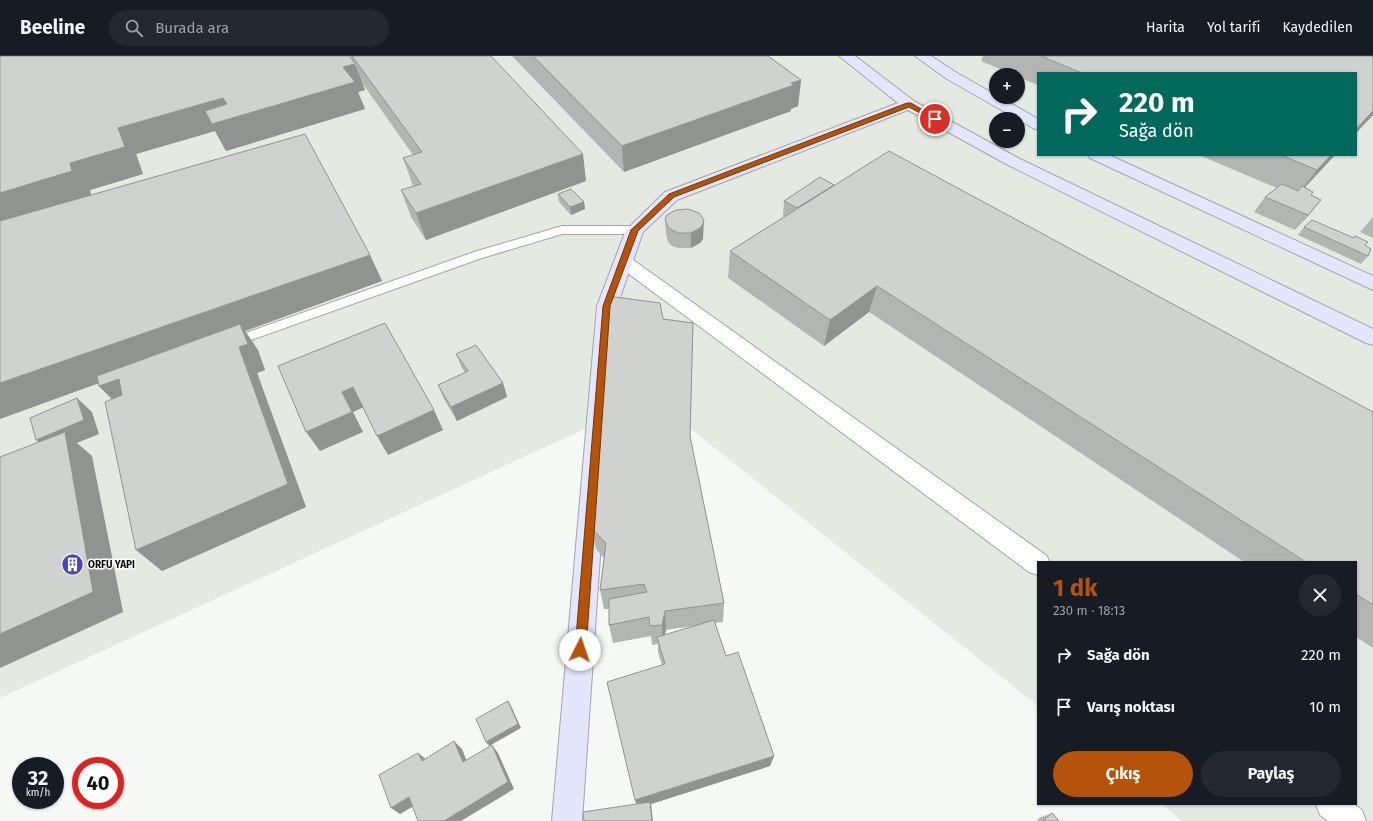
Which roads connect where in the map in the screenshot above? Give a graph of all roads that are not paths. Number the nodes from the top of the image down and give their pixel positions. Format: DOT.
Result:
graph roads {
  1 [pos="846,56"];
  2 [pos="922,56"];
  3 [pos="909,104"];
  4 [pos="1037,124"];
  5 [pos="1098,156"];
  6 [pos="635,230"];
  7 [pos="623,262"];
  8 [pos="1373,284"];
  9 [pos="247,337"];
  10 [pos="1373,338"];
  11 [pos="1037,563"];
  12 [pos="1332,805"];
  13 [pos="567,821"];
  14 [pos="1352,821"];
  1 -- 3 [label="street"];
  2 -- 4 [label="street"];
  3 -- 6 [label="street"];
  3 -- 10 [label="street"];
  5 -- 8 [label="street"];
  6 -- 7 [label="street"];
  6 -- 9 [label="lane"];
  7 -- 11 [label="street"];
  7 -- 13 [label="street"];
  12 -- 14 [label="street"];
}
